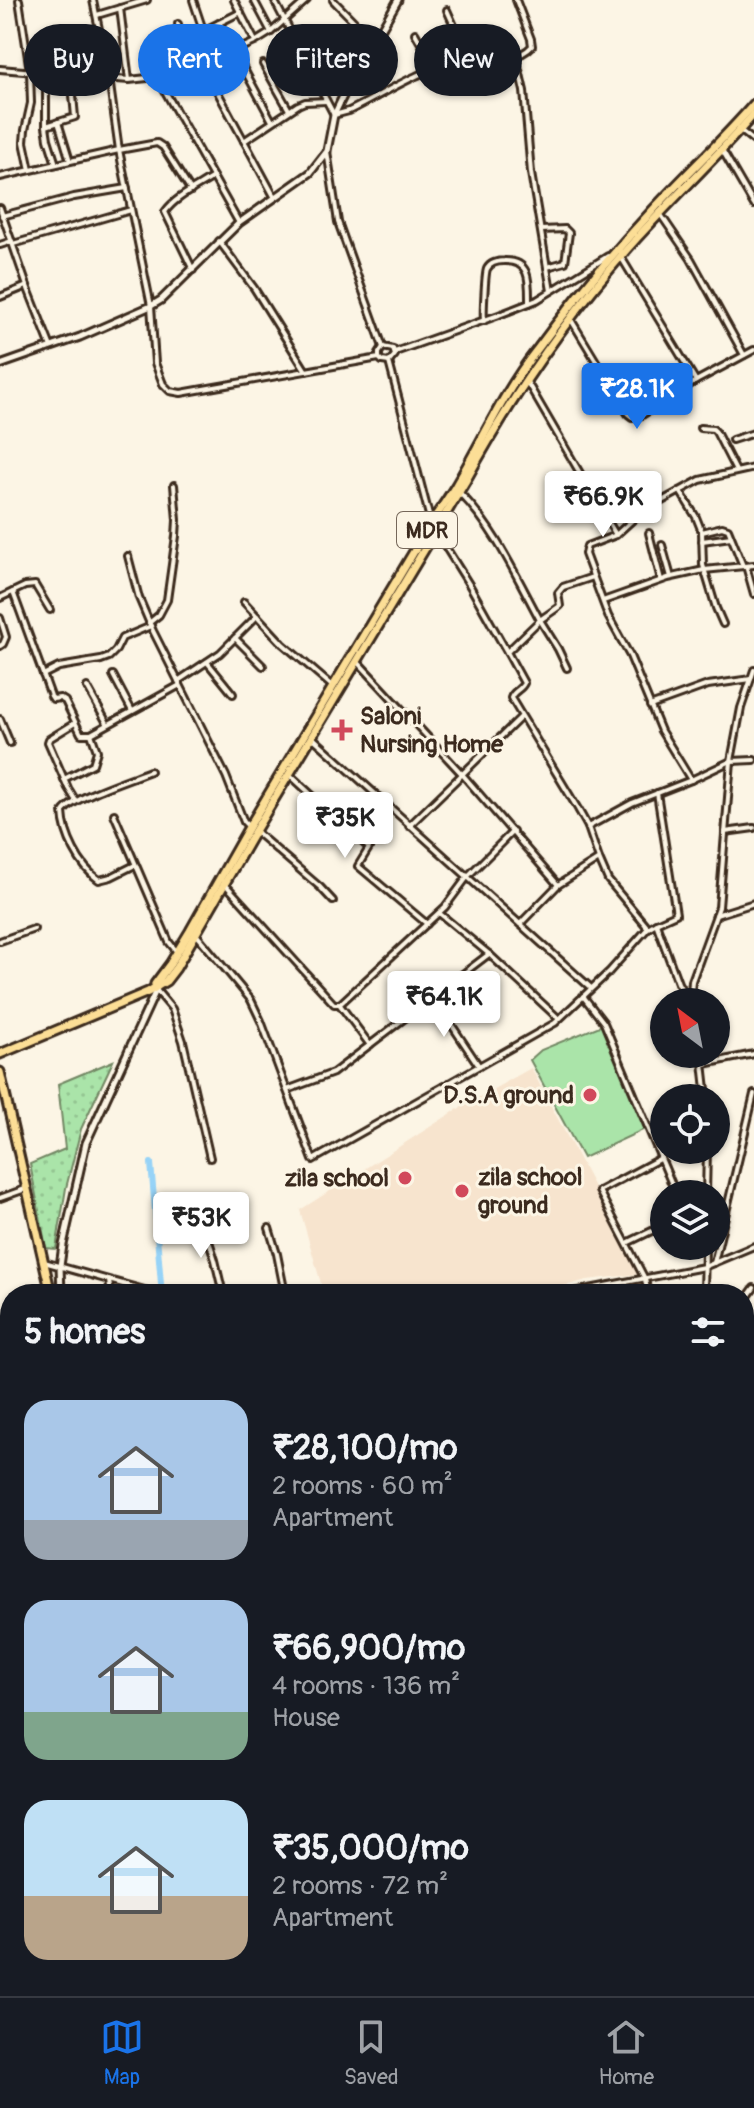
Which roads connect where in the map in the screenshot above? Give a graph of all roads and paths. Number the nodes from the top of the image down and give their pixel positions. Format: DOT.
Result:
graph roads {
  1 [pos="19,0"];
  2 [pos="93,0"];
  3 [pos="147,0"];
  4 [pos="193,0"];
  5 [pos="234,0"];
  6 [pos="254,0"];
  7 [pos="274,0"];
  8 [pos="307,0"];
  9 [pos="333,0"];
  10 [pos="398,0"];
  11 [pos="516,0"];
  12 [pos="120,8"];
  13 [pos="447,10"];
  14 [pos="241,12"];
  15 [pos="97,15"];
  16 [pos="283,20"];
  17 [pos="219,23"];
  18 [pos="99,24"];
  19 [pos="201,24"];
  20 [pos="267,24"];
  21 [pos="279,24"];
  22 [pos="356,24"];
  23 [pos="384,24"];
  24 [pos="453,24"];
  25 [pos="24,32"];
  26 [pos="266,35"];
  27 [pos="255,42"];
  28 [pos="250,44"];
  29 [pos="522,54"];
  30 [pos="263,64"];
  31 [pos="0,69"];
  32 [pos="24,71"];
  33 [pos="414,78"];
  34 [pos="122,79"];
  35 [pos="138,79"];
  36 [pos="129,80"];
  37 [pos="250,82"];
  38 [pos="522,82"];
  39 [pos="31,96"];
  40 [pos="46,96"];
  41 [pos="73,96"];
  42 [pos="112,96"];
  43 [pos="168,96"];
  44 [pos="220,96"];
  45 [pos="343,96"];
  46 [pos="327,101"];
  47 [pos="754,104"];
  48 [pos="289,110"];
  49 [pos="754,114"];
  50 [pos="334,115"];
  51 [pos="272,121"];
  52 [pos="58,122"];
  53 [pos="46,126"];
  54 [pos="738,128"];
  55 [pos="244,141"];
  56 [pos="754,141"];
  57 [pos="721,147"];
  58 [pos="119,150"];
  59 [pos="327,151"];
  60 [pos="70,161"];
  61 [pos="56,164"];
  62 [pos="30,170"];
  63 [pos="0,177"];
  64 [pos="213,177"];
  65 [pos="127,188"];
  66 [pos="191,191"];
  67 [pos="275,198"];
  68 [pos="754,205"];
  69 [pos="0,208"];
  70 [pos="131,210"];
  71 [pos="660,213"];
  72 [pos="2,216"];
  73 [pos="239,223"];
  74 [pos="541,230"];
  75 [pos="219,241"];
  76 [pos="12,243"];
  77 [pos="0,245"];
  78 [pos="618,254"];
  79 [pos="547,267"];
  80 [pos="193,270"];
  81 [pos="27,286"];
  82 [pos="551,292"];
  83 [pos="0,297"];
  84 [pos="529,303"];
  85 [pos="151,306"];
  86 [pos="569,316"];
  87 [pos="484,321"];
  88 [pos="51,347"];
  89 [pos="383,347"];
  90 [pos="754,350"];
  91 [pos="394,352"];
  92 [pos="744,356"];
  93 [pos="379,358"];
  94 [pos="389,362"];
  95 [pos="0,365"];
  96 [pos="306,371"];
  97 [pos="526,380"];
  98 [pos="696,381"];
  99 [pos="700,428"];
  100 [pos="754,433"];
  101 [pos="732,440"];
  102 [pos="754,468"];
  103 [pos="736,471"];
  104 [pos="174,485"];
  105 [pos="456,490"];
  106 [pos="680,491"];
  107 [pos="625,494"];
  108 [pos="638,514"];
  109 [pos="433,527"];
  110 [pos="702,532"];
  111 [pos="649,533"];
  112 [pos="616,535"];
  113 [pos="731,537"];
  114 [pos="702,541"];
  115 [pos="662,545"];
  116 [pos="128,556"];
  117 [pos="754,565"];
  118 [pos="744,566"];
  119 [pos="704,570"];
  120 [pos="594,577"];
  121 [pos="671,577"];
  122 [pos="661,580"];
  123 [pos="13,592"];
  124 [pos="754,594"];
  125 [pos="0,598"];
  126 [pos="603,601"];
  127 [pos="244,602"];
  128 [pos="50,610"];
  129 [pos="257,616"];
  130 [pos="0,618"];
  131 [pos="540,620"];
  132 [pos="150,624"];
  133 [pos="723,624"];
  134 [pos="235,638"];
  135 [pos="0,646"];
  136 [pos="507,652"];
  137 [pos="357,660"];
  138 [pos="207,662"];
  139 [pos="263,666"];
  140 [pos="567,668"];
  141 [pos="754,670"];
  142 [pos="43,675"];
  143 [pos="113,675"];
  144 [pos="751,679"];
  145 [pos="179,683"];
  146 [pos="87,687"];
  147 [pos="333,687"];
  148 [pos="233,694"];
  149 [pos="650,706"];
  150 [pos="132,711"];
  151 [pos="521,717"];
  152 [pos="0,719"];
  153 [pos="75,723"];
  154 [pos="108,724"];
  155 [pos="91,734"];
  156 [pos="311,736"];
  157 [pos="10,743"];
  158 [pos="754,760"];
  159 [pos="731,761"];
  160 [pos="150,771"];
  161 [pos="289,774"];
  162 [pos="462,774"];
  163 [pos="64,779"];
  164 [pos="691,780"];
  165 [pos="657,793"];
  166 [pos="76,801"];
  167 [pos="114,814"];
  168 [pos="409,826"];
  169 [pos="588,827"];
  170 [pos="754,828"];
  171 [pos="252,829"];
  172 [pos="513,831"];
  173 [pos="725,832"];
  174 [pos="599,859"];
  175 [pos="135,865"];
  176 [pos="468,876"];
  177 [pos="225,884"];
  178 [pos="558,885"];
  179 [pos="333,901"];
  180 [pos="754,903"];
  181 [pos="439,913"];
  182 [pos="716,915"];
  183 [pos="656,923"];
  184 [pos="427,924"];
  185 [pos="520,924"];
  186 [pos="648,928"];
  187 [pos="34,929"];
  188 [pos="196,934"];
  189 [pos="0,941"];
  190 [pos="177,952"];
  191 [pos="489,954"];
  192 [pos="591,988"];
  193 [pos="681,988"];
  194 [pos="691,988"];
  195 [pos="154,989"];
  196 [pos="583,996"];
  197 [pos="433,997"];
  198 [pos="340,1004"];
  199 [pos="559,1019"];
  200 [pos="370,1045"];
  201 [pos="0,1054"];
  202 [pos="754,1054"];
  203 [pos="730,1059"];
  204 [pos="479,1066"];
  205 [pos="0,1072"];
  206 [pos="287,1090"];
  207 [pos="754,1094"];
  208 [pos="650,1132"];
  209 [pos="210,1158"];
  210 [pos="650,1164"];
  211 [pos="28,1188"];
  212 [pos="0,1198"];
  213 [pos="202,1219"];
  214 [pos="269,1228"];
  215 [pos="650,1232"];
  216 [pos="626,1244"];
  217 [pos="754,1246"];
  218 [pos="704,1260"];
  219 [pos="44,1262"];
  220 [pos="714,1263"];
  221 [pos="60,1266"];
  222 [pos="704,1267"];
  223 [pos="645,1279"];
  224 [pos="109,1281"];
  225 [pos="49,1284"];
  226 [pos="61,1284"];
  227 [pos="109,1284"];
  228 [pos="120,1284"];
  229 [pos="221,1284"];
  230 [pos="283,1284"];
  231 [pos="619,1284"];
  232 [pos="646,1284"];
  233 [pos="704,1284"];
  1 -- 25 [label="street"];
  2 -- 15 [label="street"];
  3 -- 12 [label="street"];
  4 -- 19 [label="street"];
  5 -- 14 [label="street"];
  6 -- 20 [label="street"];
  7 -- 16 [label="street"];
  8 -- 16 [label="street"];
  9 -- 22 [label="street"];
  10 -- 23 [label="street"];
  11 -- 29 [label="street"];
  12 -- 15 [label="street"];
  12 -- 36 [label="street"];
  13 -- 24 [label="street"];
  14 -- 17 [label="street"];
  14 -- 27 [label="street"];
  15 -- 18 [label="street"];
  16 -- 21 [label="street"];
  16 -- 46 [label="street"];
  26 -- 27 [label="street"];
  27 -- 28 [label="street"];
  30 -- 48 [label="street"];
  31 -- 32 [label="street"];
  33 -- 50 [label="street"];
  34 -- 36 [label="street"];
  35 -- 36 [label="street"];
  37 -- 51 [label="street"];
  38 -- 74 [label="street"];
  39 -- 62 [label="street"];
  40 -- 53 [label="street"];
  41 -- 52 [label="street"];
  42 -- 58 [label="street"];
  43 -- 64 [label="street"];
  44 -- 55 [label="street"];
  45 -- 50 [label="street"];
  46 -- 48 [label="street"];
  46 -- 50 [label="street"];
  47 -- 54 [label="main road, MDR"];
  48 -- 51 [label="street"];
  49 -- 54 [label="main road, MDR"];
  50 -- 59 [label="street"];
  51 -- 55 [label="street"];
  52 -- 53 [label="street"];
  52 -- 60 [label="street"];
  53 -- 61 [label="street"];
  54 -- 56 [label="street"];
  54 -- 57 [label="main road, MDR"];
  55 -- 67 [label="street"];
  57 -- 68 [label="street"];
  57 -- 71 [label="main road, MDR"];
  57 -- 78 [label="main road, MDR"];
  58 -- 60 [label="street"];
  58 -- 65 [label="street"];
  58 -- 66 [label="street"];
  59 -- 67 [label="street"];
  59 -- 89 [label="street"];
  60 -- 61 [label="street"];
  61 -- 62 [label="street"];
  62 -- 63 [label="street"];
  64 -- 66 [label="street"];
  64 -- 73 [label="street"];
  65 -- 70 [label="street"];
  65 -- 72 [label="street"];
  66 -- 80 [label="street"];
  67 -- 73 [label="street"];
  69 -- 72 [label="street"];
  70 -- 76 [label="street"];
  70 -- 85 [label="street"];
  71 -- 78 [label="main road, MDR"];
  71 -- 92 [label="street"];
  72 -- 76 [label="street"];
  73 -- 75 [label="street"];
  74 -- 79 [label="street"];
  74 -- 79 [label="street"];
  75 -- 80 [label="street"];
  75 -- 96 [label="street"];
  76 -- 77 [label="street"];
  76 -- 81 [label="street"];
  78 -- 82 [label="street"];
  78 -- 86 [label="main road, MDR"];
  78 -- 98 [label="street"];
  79 -- 82 [label="street"];
  80 -- 85 [label="street"];
  81 -- 83 [label="street"];
  81 -- 88 [label="street"];
  82 -- 84 [label="street"];
  84 -- 87 [label="street"];
  84 -- 87 [label="street"];
  85 -- 88 [label="street"];
  85 -- 96 [label="street"];
  86 -- 97 [label="main road, MDR"];
  86 -- 98 [label="street"];
  86 -- 105 [label="main road, MDR"];
  87 -- 91 [label="street"];
  88 -- 95 [label="street"];
  89 -- 91 [label="street"];
  89 -- 93 [label="street"];
  90 -- 92 [label="street"];
  91 -- 94 [label="street"];
  92 -- 98 [label="street"];
  93 -- 94 [label="street"];
  93 -- 96 [label="street"];
  94 -- 109 [label="street"];
  97 -- 105 [label="main road, MDR"];
  97 -- 112 [label="street"];
  99 -- 103 [label="street"];
  100 -- 101 [label="street"];
  102 -- 103 [label="street"];
  103 -- 106 [label="street"];
  104 -- 132 [label="street"];
  105 -- 109 [label="main road, MDR"];
  105 -- 131 [label="street"];
  106 -- 108 [label="street"];
  106 -- 110 [label="street"];
  107 -- 108 [label="street"];
  108 -- 112 [label="street"];
  109 -- 136 [label="street"];
  109 -- 137 [label="main road, MDR"];
  109 -- 147 [label="main road, MDR"];
  110 -- 113 [label="street"];
  110 -- 114 [label="street"];
  111 -- 122 [label="street"];
  112 -- 120 [label="street"];
  113 -- 114 [label="street"];
  113 -- 118 [label="street"];
  114 -- 119 [label="street"];
  115 -- 121 [label="street"];
  116 -- 132 [label="street"];
  117 -- 118 [label="street"];
  118 -- 119 [label="street"];
  118 -- 124 [label="street"];
  119 -- 121 [label="street"];
  119 -- 133 [label="street"];
  120 -- 126 [label="street"];
  120 -- 131 [label="street"];
  121 -- 122 [label="street"];
  122 -- 126 [label="street"];
  123 -- 125 [label="street"];
  123 -- 128 [label="street"];
  123 -- 142 [label="street"];
  126 -- 149 [label="street"];
  127 -- 129 [label="street"];
  129 -- 134 [label="street"];
  129 -- 147 [label="street"];
  130 -- 135 [label="street"];
  131 -- 136 [label="street"];
  131 -- 140 [label="street"];
  132 -- 142 [label="street"];
  132 -- 145 [label="street"];
  134 -- 138 [label="street"];
  134 -- 139 [label="street"];
  136 -- 151 [label="street"];
  137 -- 156 [label="main road, MDR"];
  137 -- 162 [label="street"];
  138 -- 145 [label="street"];
  138 -- 148 [label="street"];
  141 -- 144 [label="street"];
  142 -- 153 [label="street"];
  143 -- 150 [label="street"];
  144 -- 149 [label="street"];
  144 -- 159 [label="street"];
  145 -- 150 [label="street"];
  145 -- 171 [label="street"];
  146 -- 154 [label="street"];
  147 -- 171 [label="main road, MDR"];
  149 -- 164 [label="street"];
  150 -- 154 [label="street"];
  151 -- 162 [label="street"];
  151 -- 169 [label="street"];
  152 -- 157 [label="street"];
  153 -- 155 [label="street"];
  153 -- 163 [label="street"];
  154 -- 155 [label="street"];
  155 -- 163 [label="street"];
  156 -- 161 [label="main road, MDR"];
  156 -- 168 [label="street"];
  158 -- 159 [label="street"];
  159 -- 164 [label="street"];
  159 -- 173 [label="street"];
  160 -- 166 [label="street"];
  161 -- 171 [label="main road, MDR"];
  161 -- 184 [label="street"];
  162 -- 168 [label="street"];
  162 -- 172 [label="street"];
  163 -- 166 [label="street"];
  164 -- 165 [label="street"];
  165 -- 169 [label="street"];
  165 -- 183 [label="street"];
  166 -- 175 [label="street"];
  167 -- 175 [label="street"];
  168 -- 176 [label="street"];
  169 -- 174 [label="street"];
  170 -- 173 [label="street"];
  171 -- 177 [label="main road, MDR"];
  171 -- 179 [label="street"];
  171 -- 190 [label="main road, MDR"];
  172 -- 176 [label="street"];
  172 -- 178 [label="street"];
  173 -- 182 [label="street"];
  174 -- 178 [label="street"];
  174 -- 186 [label="street"];
  175 -- 190 [label="street"];
  176 -- 181 [label="street"];
  176 -- 185 [label="street"];
  177 -- 188 [label="main road, MDR"];
  177 -- 198 [label="street"];
  178 -- 185 [label="street"];
  180 -- 182 [label="street"];
  181 -- 184 [label="street"];
  181 -- 191 [label="street"];
  182 -- 194 [label="street"];
  183 -- 186 [label="street"];
  183 -- 193 [label="street"];
  184 -- 198 [label="street"];
  185 -- 192 [label="street"];
  186 -- 192 [label="street"];
  187 -- 189 [label="street"];
  188 -- 195 [label="main road, MDR"];
  188 -- 206 [label="street"];
  190 -- 195 [label="main road, MDR"];
  191 -- 197 [label="street"];
  191 -- 199 [label="street"];
  192 -- 196 [label="street"];
  195 -- 201 [label="main road, MDR"];
  195 -- 209 [label="street"];
  195 -- 221 [label="street"];
  196 -- 199 [label="street"];
  196 -- 208 [label="street"];
  197 -- 200 [label="street"];
  197 -- 204 [label="street"];
  198 -- 200 [label="street"];
  199 -- 204 [label="street"];
  200 -- 206 [label="street"];
  202 -- 203 [label="street"];
  204 -- 206 [label="street"];
  205 -- 211 [label="main road"];
  207 -- 220 [label="street"];
  210 -- 216 [label="street"];
  211 -- 212 [label="street"];
  211 -- 219 [label="main road"];
  213 -- 229 [label="street"];
  214 -- 230 [label="street"];
  215 -- 216 [label="street"];
  216 -- 223 [label="street"];
  217 -- 220 [label="street"];
  218 -- 222 [label="street"];
  219 -- 221 [label="street"];
  219 -- 225 [label="main road"];
  220 -- 222 [label="street"];
  221 -- 224 [label="street"];
  221 -- 226 [label="street"];
  222 -- 223 [label="street"];
  222 -- 233 [label="street"];
  223 -- 231 [label="street"];
  223 -- 232 [label="street"];
  224 -- 227 [label="street"];
  224 -- 228 [label="street"];
}
